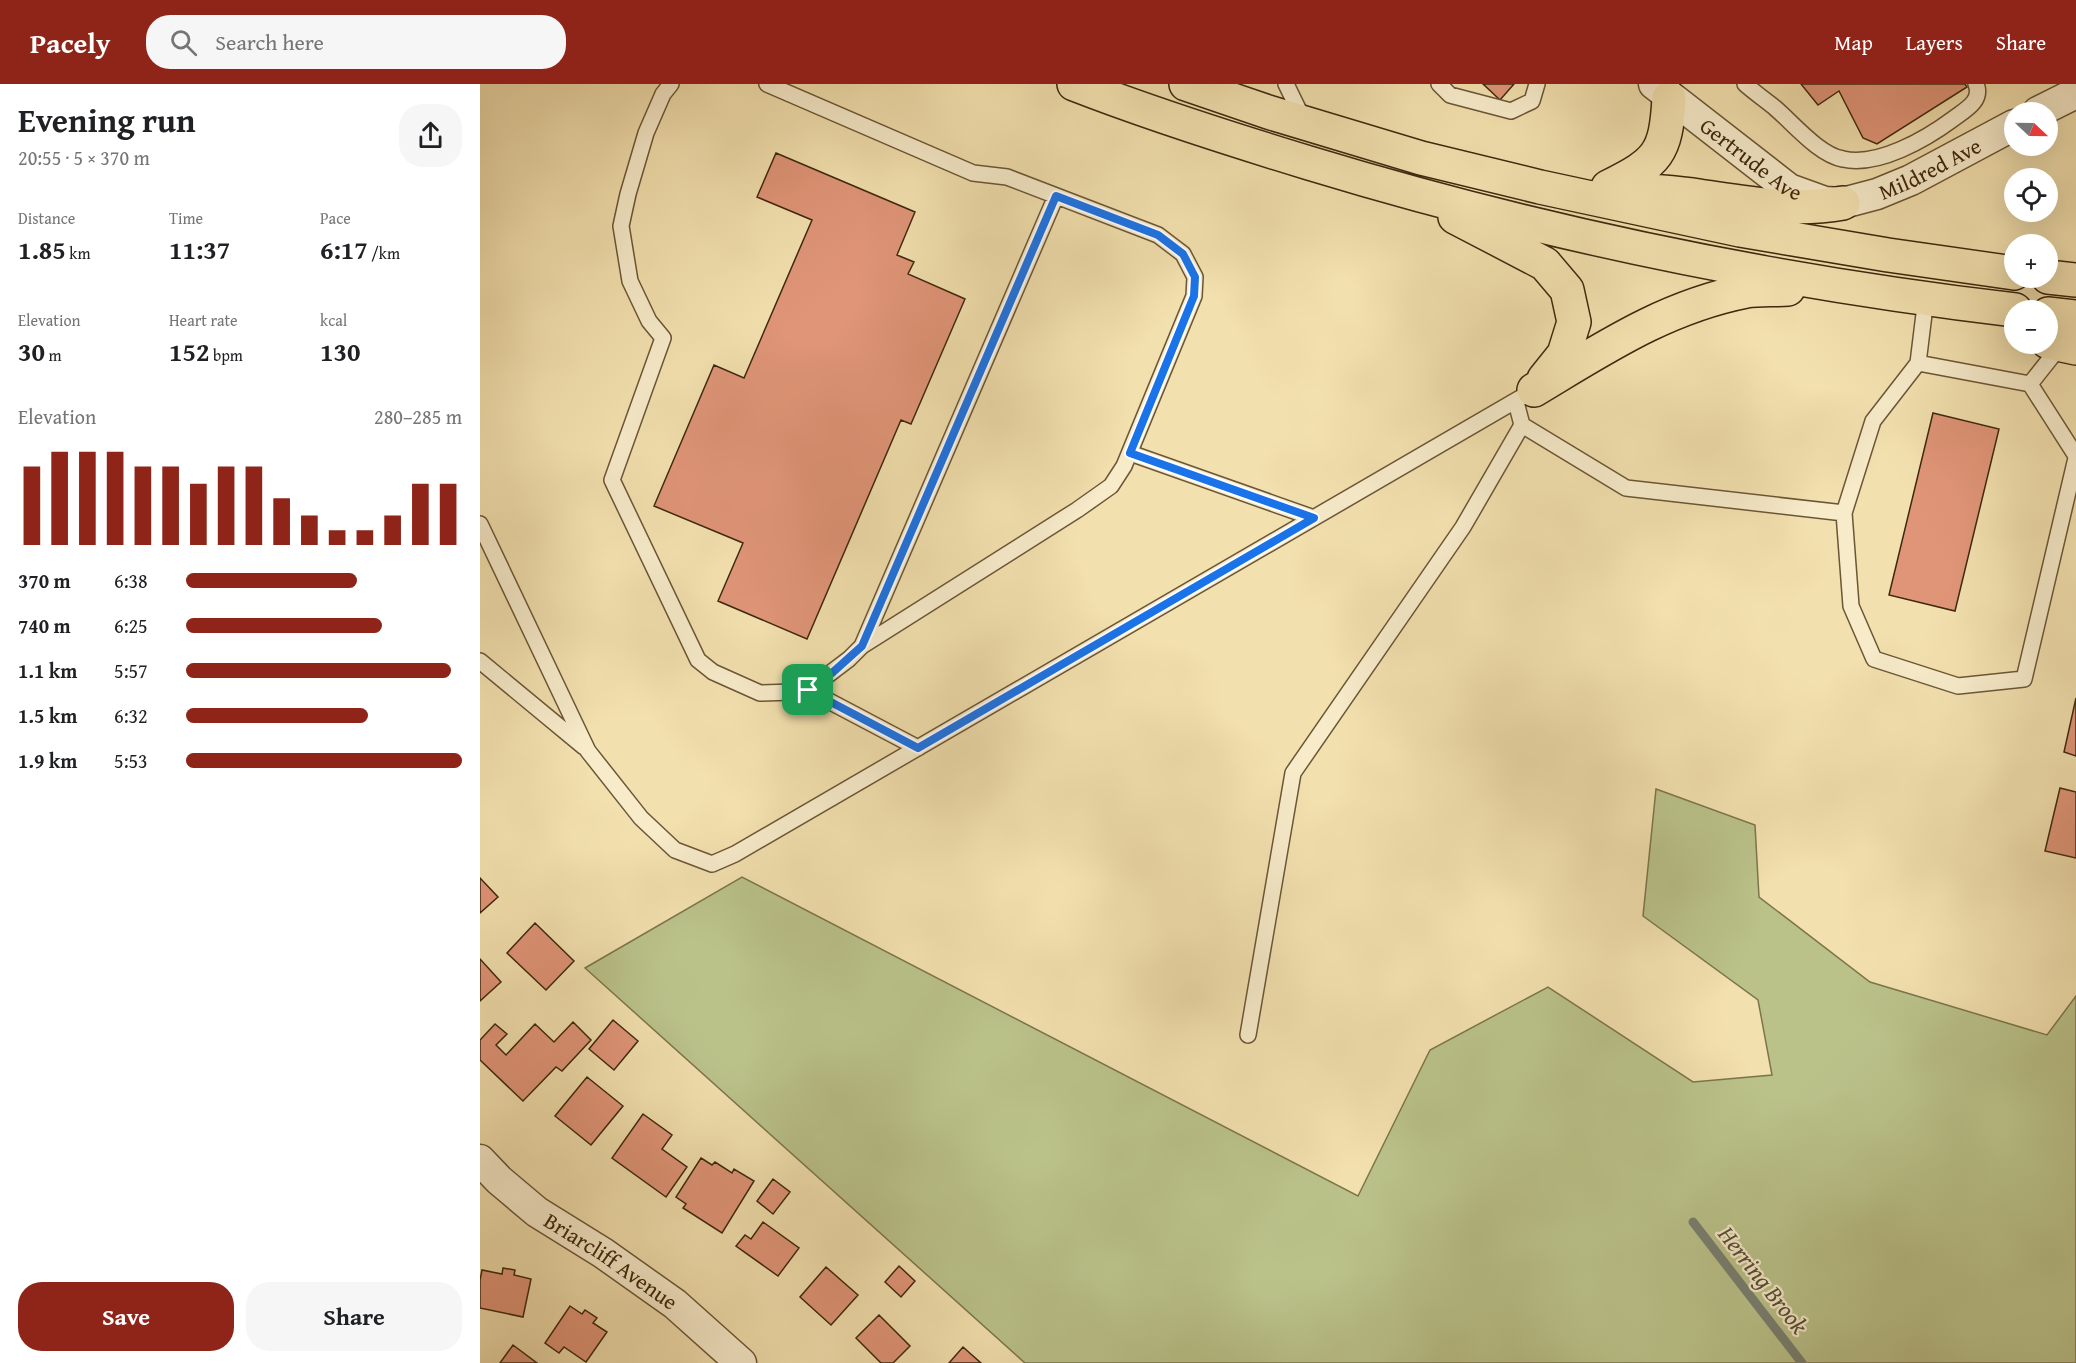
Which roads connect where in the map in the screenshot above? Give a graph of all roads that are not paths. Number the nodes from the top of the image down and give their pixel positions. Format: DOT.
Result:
graph roads {
  1 [pos="767,84"];
  2 [pos="1074,84"];
  3 [pos="1186,84"];
  4 [pos="1286,84"];
  5 [pos="1439,84"];
  6 [pos="1537,84"];
  7 [pos="1745,84"];
  8 [pos="1976,84"];
  9 [pos="664,87"];
  10 [pos="1670,89"];
  11 [pos="2076,93"];
  12 [pos="2058,102"];
  13 [pos="1306,123"];
  14 [pos="2004,130"];
  15 [pos="1593,191"];
  16 [pos="1411,194"];
  17 [pos="1056,196"];
  18 [pos="1843,203"];
  19 [pos="2004,272"];
  20 [pos="2058,278"];
  21 [pos="2076,279"];
  22 [pos="1857,288"];
  23 [pos="1938,301"];
  24 [pos="2004,309"];
  25 [pos="2004,327"];
  26 [pos="2065,338"];
  27 [pos="1918,363"];
  28 [pos="2030,384"];
  29 [pos="1525,396"];
  30 [pos="1522,425"];
  31 [pos="1130,453"];
  32 [pos="2076,457"];
  33 [pos="1844,513"];
  34 [pos="1314,518"];
  35 [pos="480,524"];
  36 [pos="862,646"];
  37 [pos="480,661"];
  38 [pos="808,690"];
  39 [pos="918,748"];
  40 [pos="588,751"];
  41 [pos="1248,1035"];
  42 [pos="482,1168"];
  43 [pos="741,1363"];
  1 -- 17 [label="lane"];
  2 -- 16 [label="highway"];
  3 -- 13 [label="highway"];
  4 -- 13 [label="lane"];
  5 -- 6 [label="lane"];
  7 -- 8 [label="lane"];
  9 -- 38 [label="lane"];
  10 -- 15 [label="highway"];
  10 -- 18 [label="street, Gertrude Ave"];
  11 -- 12 [label="street"];
  13 -- 15 [label="highway"];
  14 -- 18 [label="street, Mildred Ave"];
  15 -- 18 [label="highway"];
  15 -- 19 [label="highway"];
  16 -- 22 [label="highway"];
  16 -- 29 [label="highway"];
  17 -- 31 [label="lane"];
  17 -- 36 [label="lane"];
  20 -- 21 [label="highway"];
  22 -- 23 [label="highway"];
  22 -- 29 [label="highway"];
  23 -- 24 [label="highway"];
  23 -- 25 [label="highway"];
  23 -- 27 [label="lane"];
  26 -- 28 [label="lane"];
  27 -- 28 [label="lane"];
  27 -- 33 [label="lane"];
  28 -- 32 [label="lane"];
  29 -- 30 [label="lane"];
  29 -- 34 [label="lane"];
  30 -- 33 [label="lane"];
  30 -- 41 [label="lane"];
  31 -- 34 [label="lane"];
  31 -- 36 [label="lane"];
  32 -- 33 [label="lane"];
  34 -- 39 [label="lane"];
  35 -- 40 [label="lane"];
  36 -- 38 [label="lane"];
  37 -- 40 [label="lane"];
  38 -- 39 [label="lane"];
  39 -- 40 [label="lane"];
  42 -- 43 [label="street, Briarcliff Avenue"];
}
